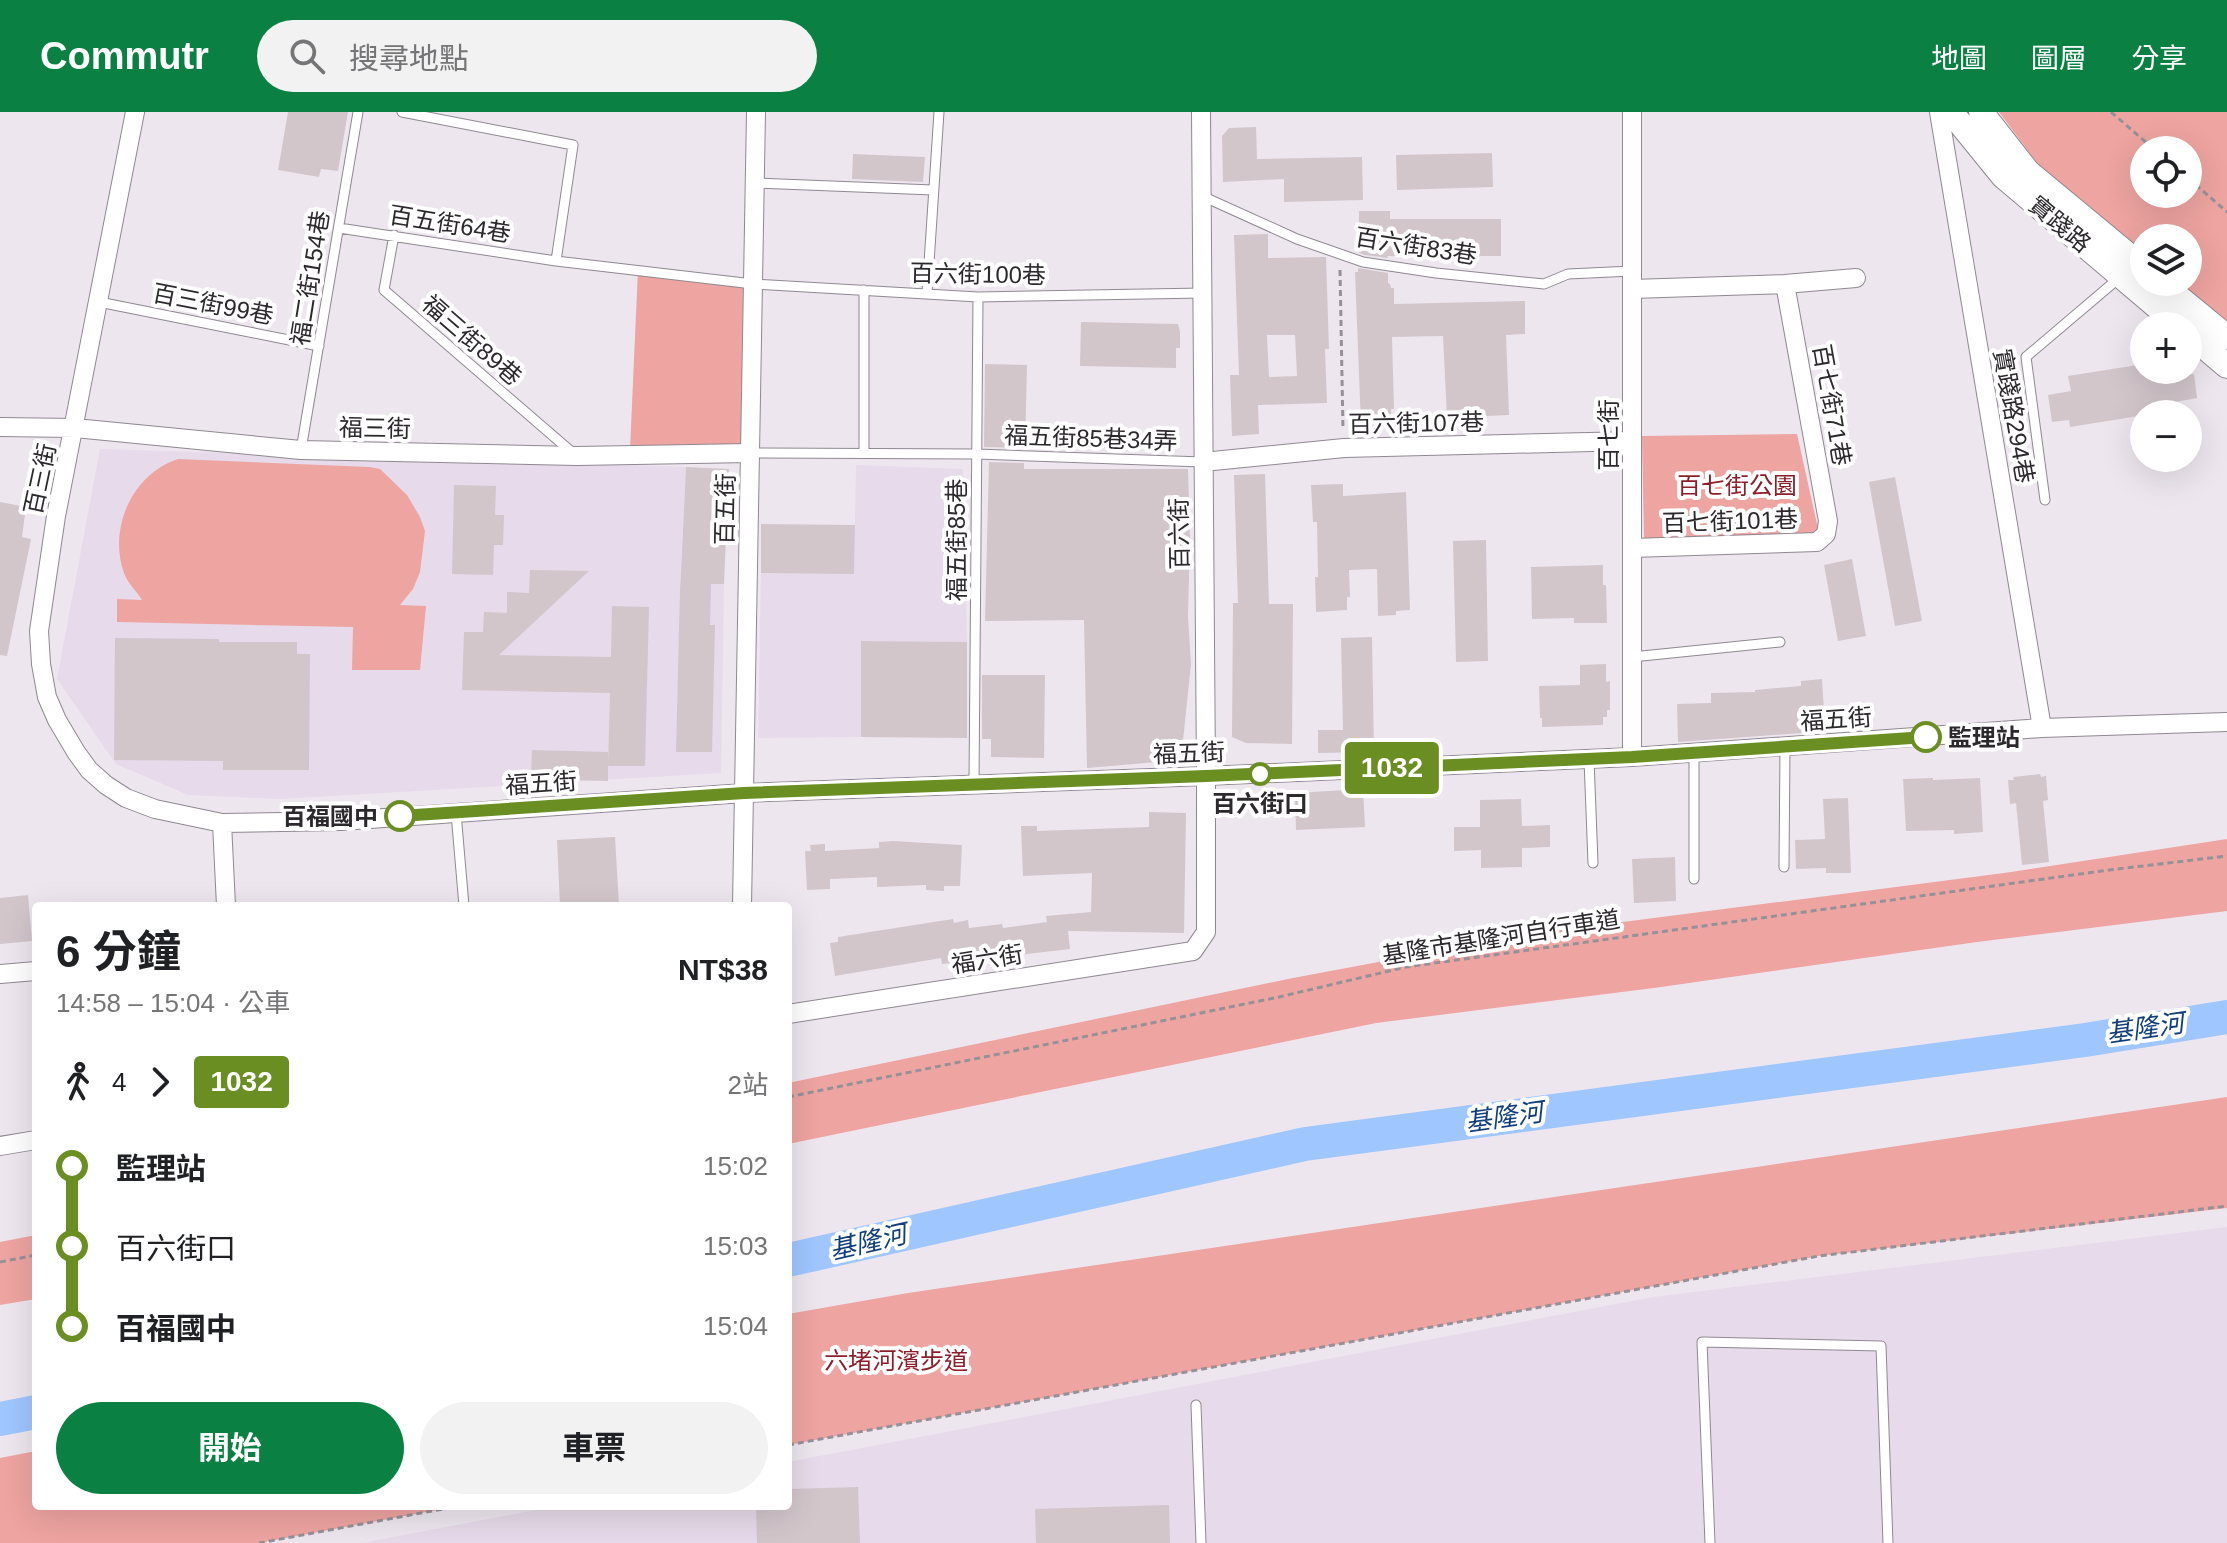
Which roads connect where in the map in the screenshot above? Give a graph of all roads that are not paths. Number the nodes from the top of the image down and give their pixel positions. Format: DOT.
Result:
graph roads {
  1 [pos="135,112"];
  2 [pos="358,112"];
  3 [pos="402,112"];
  4 [pos="756,112"];
  5 [pos="939,112"];
  6 [pos="1201,112"];
  7 [pos="1632,112"];
  8 [pos="1939,112"];
  9 [pos="1951,112"];
  10 [pos="1981,112"];
  11 [pos="755,183"];
  12 [pos="933,190"];
  13 [pos="1202,196"];
  14 [pos="339,228"];
  15 [pos="394,235"];
  16 [pos="556,261"];
  17 [pos="2130,265"];
  18 [pos="2130,266"];
  19 [pos="2130,269"];
  20 [pos="1856,278"];
  21 [pos="1632,280"];
  22 [pos="753,284"];
  23 [pos="1785,284"];
  24 [pos="864,290"];
  25 [pos="927,293"];
  26 [pos="1203,293"];
  27 [pos="2156,296"];
  28 [pos="2177,296"];
  29 [pos="978,297"];
  30 [pos="99,302"];
  31 [pos="2169,312"];
  32 [pos="2227,337"];
  33 [pos="2202,345"];
  34 [pos="319,346"];
  35 [pos="2227,366"];
  36 [pos="0,427"];
  37 [pos="75,428"];
  38 [pos="1632,441"];
  39 [pos="301,450"];
  40 [pos="750,453"];
  41 [pos="864,453"];
  42 [pos="977,454"];
  43 [pos="577,456"];
  44 [pos="1203,462"];
  45 [pos="2045,500"];
  46 [pos="1826,534"];
  47 [pos="1632,548"];
  48 [pos="1780,642"];
  49 [pos="1632,657"];
  50 [pos="2227,722"];
  51 [pos="2042,728"];
  52 [pos="1785,746"];
  53 [pos="1694,753"];
  54 [pos="1632,757"];
  55 [pos="1589,759"];
  56 [pos="1206,776"];
  57 [pos="974,784"];
  58 [pos="744,793"];
  59 [pos="155,809"];
  60 [pos="456,813"];
  61 [pos="222,823"];
  62 [pos="1593,863"];
  63 [pos="1784,867"];
  64 [pos="1694,879"];
  65 [pos="226,902"];
  66 [pos="464,902"];
  67 [pos="742,902"];
  68 [pos="1193,951"];
  69 [pos="32,971"];
  70 [pos="0,974"];
  71 [pos="792,1013"];
  72 [pos="32,1141"];
  73 [pos="0,1146"];
  74 [pos="1196,1405"];
  75 [pos="1201,1543"];
  76 [pos="1710,1543"];
  77 [pos="1888,1543"];
  1 -- 30 [label="street, 百三街"];
  2 -- 14 [label="lane, 福二街154巷"];
  3 -- 16 [label="lane"];
  4 -- 11 [label="street, 百五街"];
  5 -- 12 [label="lane"];
  6 -- 13 [label="street, 百六街"];
  7 -- 21 [label="street, 百七街"];
  8 -- 51 [label="street, 實踐路294巷"];
  9 -- 18 [label="street, 實踐路"];
  10 -- 17 [label="street, 實踐路"];
  11 -- 12 [label="lane"];
  11 -- 22 [label="street, 百五街"];
  12 -- 25 [label="lane"];
  13 -- 21 [label="lane, 百六街83巷"];
  13 -- 26 [label="street, 百六街"];
  14 -- 15 [label="lane, 百五街64巷"];
  14 -- 34 [label="lane, 福二街154巷"];
  15 -- 16 [label="lane, 百五街64巷"];
  15 -- 43 [label="lane, 福三街89巷"];
  16 -- 22 [label="lane, 百五街64巷"];
  19 -- 45 [label="lane"];
  20 -- 23 [label="street"];
  21 -- 23 [label="street"];
  21 -- 38 [label="street, 百七街"];
  22 -- 24 [label="lane, 百六街100巷"];
  22 -- 40 [label="street, 百五街"];
  23 -- 46 [label="street, 百七街71巷"];
  24 -- 25 [label="lane, 百六街100巷"];
  24 -- 41 [label="lane"];
  25 -- 29 [label="lane, 百六街100巷"];
  26 -- 29 [label="lane, 百六街100巷"];
  26 -- 44 [label="street, 百六街"];
  27 -- 31 [label="street, 實踐路"];
  28 -- 32 [label="street"];
  29 -- 42 [label="lane, 福五街85巷"];
  30 -- 34 [label="lane, 百三街99巷"];
  30 -- 37 [label="street, 百三街"];
  33 -- 35 [label="street"];
  34 -- 39 [label="lane, 福二街154巷"];
  36 -- 37 [label="street, 福三街"];
  37 -- 39 [label="street, 福三街"];
  37 -- 59 [label="street, 百三街"];
  38 -- 44 [label="street, 百六街107巷"];
  38 -- 47 [label="street, 百七街"];
  39 -- 43 [label="street, 福三街"];
  40 -- 41 [label="lane, 福五街85巷34弄"];
  40 -- 43 [label="street, 福三街"];
  40 -- 58 [label="street, 百五街"];
  41 -- 42 [label="lane, 福五街85巷34弄"];
  42 -- 44 [label="lane, 福五街85巷34弄"];
  42 -- 57 [label="lane, 福五街85巷"];
  44 -- 56 [label="street, 百六街"];
  46 -- 47 [label="street, 百七街101巷"];
  47 -- 49 [label="street, 百七街"];
  48 -- 49 [label="lane"];
  49 -- 54 [label="street, 百七街"];
  50 -- 51 [label="street, 福五街"];
  51 -- 52 [label="street, 福五街"];
  52 -- 53 [label="street, 福五街"];
  52 -- 63 [label="lane"];
  53 -- 54 [label="street, 福五街"];
  53 -- 64 [label="lane"];
  54 -- 55 [label="street, 福五街"];
  55 -- 56 [label="street, 福五街"];
  55 -- 62 [label="lane"];
  56 -- 57 [label="street, 福五街"];
  56 -- 68 [label="street, 百六街"];
  57 -- 58 [label="street, 福五街"];
  58 -- 60 [label="street, 福五街"];
  58 -- 67 [label="street, 百五街"];
  59 -- 61 [label="street, 福五街"];
  60 -- 61 [label="street, 福五街"];
  60 -- 66 [label="lane"];
  61 -- 65 [label="street"];
  68 -- 71 [label="street, 福六街"];
  69 -- 70 [label="street"];
  72 -- 73 [label="street"];
  74 -- 75 [label="lane"];
  76 -- 77 [label="lane"];
}
